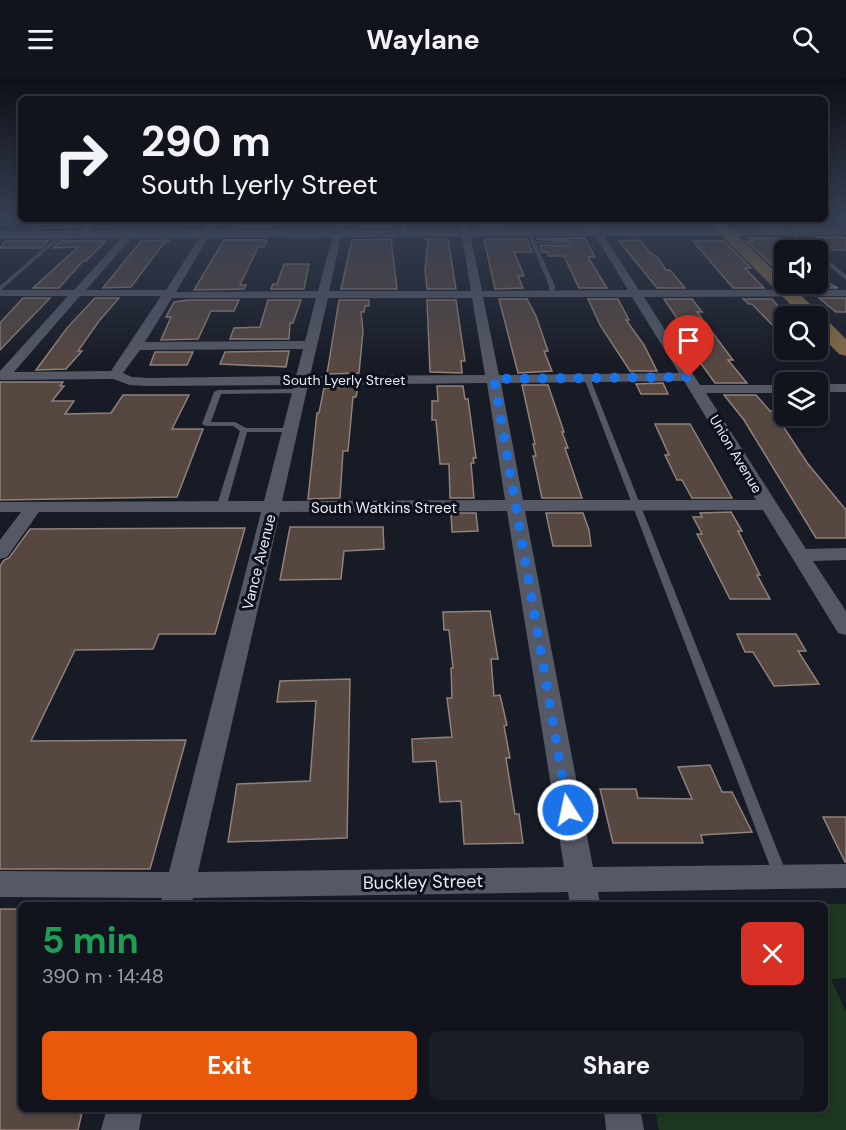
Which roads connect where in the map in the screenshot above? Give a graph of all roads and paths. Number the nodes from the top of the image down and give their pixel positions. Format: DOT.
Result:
graph roads {
  1 [pos="26,267"];
  2 [pos="101,267"];
  3 [pos="186,267"];
  4 [pos="331,267"];
  5 [pos="472,267"];
  6 [pos="544,267"];
  7 [pos="620,267"];
  8 [pos="761,267"];
  9 [pos="833,267"];
  10 [pos="846,278"];
  11 [pos="774,279"];
  12 [pos="0,291"];
  13 [pos="78,293"];
  14 [pos="774,293"];
  15 [pos="828,293"];
  16 [pos="846,293"];
  17 [pos="169,294"];
  18 [pos="477,294"];
  19 [pos="552,294"];
  20 [pos="637,294"];
  21 [pos="789,294"];
  22 [pos="322,295"];
  23 [pos="802,306"];
  24 [pos="828,332"];
  25 [pos="311,345"];
  26 [pos="137,346"];
  27 [pos="846,350"];
  28 [pos="114,375"];
  29 [pos="1,376"];
  30 [pos="587,378"];
  31 [pos="494,379"];
  32 [pos="693,383"];
  33 [pos="300,386"];
  34 [pos="774,387"];
  35 [pos="828,388"];
  36 [pos="846,388"];
  37 [pos="244,430"];
  38 [pos="290,430"];
  39 [pos="767,505"];
  40 [pos="637,506"];
  41 [pos="0,507"];
  42 [pos="34,507"];
  43 [pos="515,507"];
  44 [pos="221,508"];
  45 [pos="272,508"];
  46 [pos="0,553"];
  47 [pos="846,554"];
  48 [pos="800,555"];
  49 [pos="846,628"];
  50 [pos="846,876"];
  51 [pos="781,877"];
  52 [pos="0,884"];
  53 [pos="583,892"];
  54 [pos="178,895"];
  55 [pos="124,1112"];
  56 [pos="623,1112"];
  57 [pos="120,1130"];
  58 [pos="625,1130"];
  1 -- 12 [label="lane"];
  2 -- 13 [label="street"];
  3 -- 17 [label="street"];
  4 -- 22 [label="street, Vance Avenue"];
  5 -- 18 [label="street"];
  6 -- 19 [label="lane"];
  7 -- 20 [label="street, Union Avenue"];
  8 -- 11 [label="main road"];
  9 -- 10 [label="lane"];
  12 -- 13 [label="street"];
  13 -- 17 [label="street"];
  13 -- 29 [label="street"];
  14 -- 20 [label="street"];
  15 -- 16 [label="street"];
  17 -- 22 [label="street"];
  17 -- 26 [label="street"];
  18 -- 19 [label="street"];
  18 -- 22 [label="street"];
  18 -- 31 [label="street"];
  19 -- 20 [label="street"];
  20 -- 32 [label="street, Union Avenue"];
  21 -- 23 [label="main road"];
  22 -- 25 [label="street, Vance Avenue"];
  24 -- 27 [label="main road"];
  25 -- 26 [label="street"];
  25 -- 33 [label="street, Vance Avenue"];
  26 -- 28 [label="street"];
  28 -- 29 [label="street, South Lyerly Street"];
  28 -- 33 [label="street, South Lyerly Street"];
  30 -- 31 [label="street, South Lyerly Street"];
  30 -- 32 [label="street, South Lyerly Street"];
  30 -- 40 [label="lane"];
  31 -- 33 [label="street, South Lyerly Street"];
  31 -- 43 [label="street"];
  32 -- 34 [label="street, South Lyerly Street"];
  32 -- 39 [label="street, Union Avenue"];
  33 -- 37 [label="lane"];
  33 -- 38 [label="street, Vance Avenue"];
  35 -- 36 [label="street"];
  37 -- 38 [label="lane"];
  37 -- 44 [label="lane"];
  38 -- 45 [label="street, Vance Avenue"];
  39 -- 40 [label="street, South Watkins Street"];
  39 -- 48 [label="street, Union Avenue"];
  40 -- 43 [label="street, South Watkins Street"];
  40 -- 51 [label="lane"];
  41 -- 42 [label="street, South Watkins Street"];
  42 -- 44 [label="street, South Watkins Street"];
  42 -- 46 [label="street"];
  43 -- 45 [label="street, South Watkins Street"];
  43 -- 53 [label="street"];
  44 -- 45 [label="street, South Watkins Street"];
  45 -- 54 [label="street, Vance Avenue"];
  47 -- 48 [label="street"];
  48 -- 49 [label="street, Union Avenue"];
  50 -- 51 [label="street, Buckley Street"];
  51 -- 53 [label="street, Buckley Street"];
  52 -- 54 [label="street, Buckley Street"];
  53 -- 54 [label="street, Buckley Street"];
  55 -- 57 [label="street"];
  56 -- 58 [label="street"];
}
